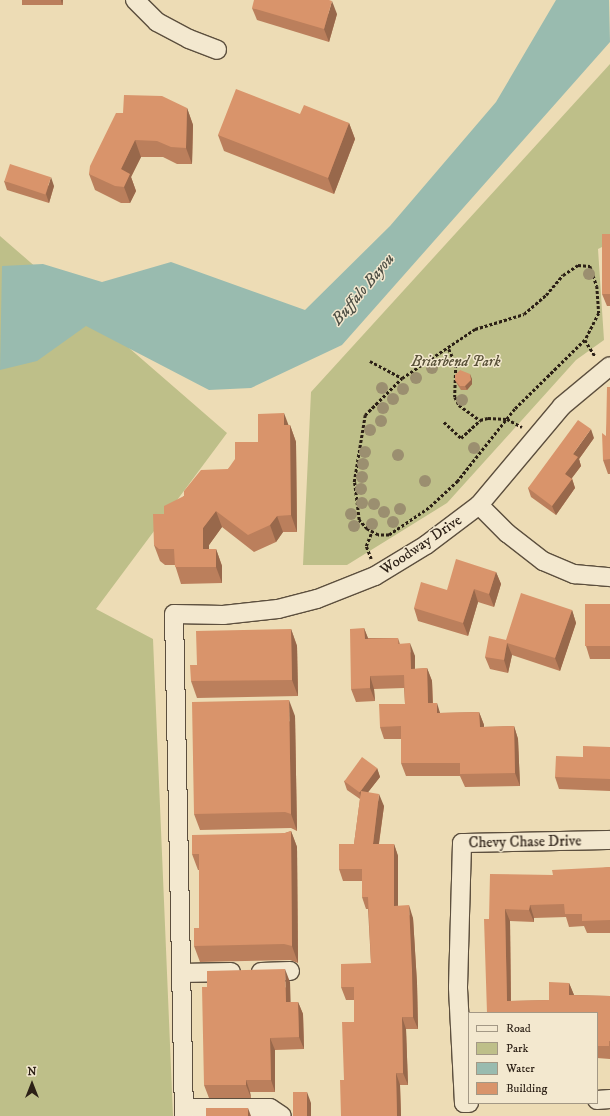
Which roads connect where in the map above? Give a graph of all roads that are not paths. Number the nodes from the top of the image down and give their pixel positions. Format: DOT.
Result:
graph roads {
  1 [pos="135,0"];
  2 [pos="217,50"];
  3 [pos="610,366"];
  4 [pos="479,505"];
  5 [pos="610,578"];
  6 [pos="610,840"];
  7 [pos="290,971"];
  8 [pos="181,973"];
  9 [pos="610,1099"];
  10 [pos="598,1100"];
  11 [pos="468,1103"];
  12 [pos="184,1112"];
  13 [pos="282,1116"];
  1 -- 2 [label="street"];
  3 -- 4 [label="street, Woodway Drive"];
  4 -- 5 [label="street"];
  4 -- 8 [label="street, Woodway Drive"];
  6 -- 11 [label="street, Chevy Chase Drive"];
  7 -- 8 [label="street"];
  8 -- 12 [label="street"];
  9 -- 10 [label="street"];
  12 -- 13 [label="street"];
}
